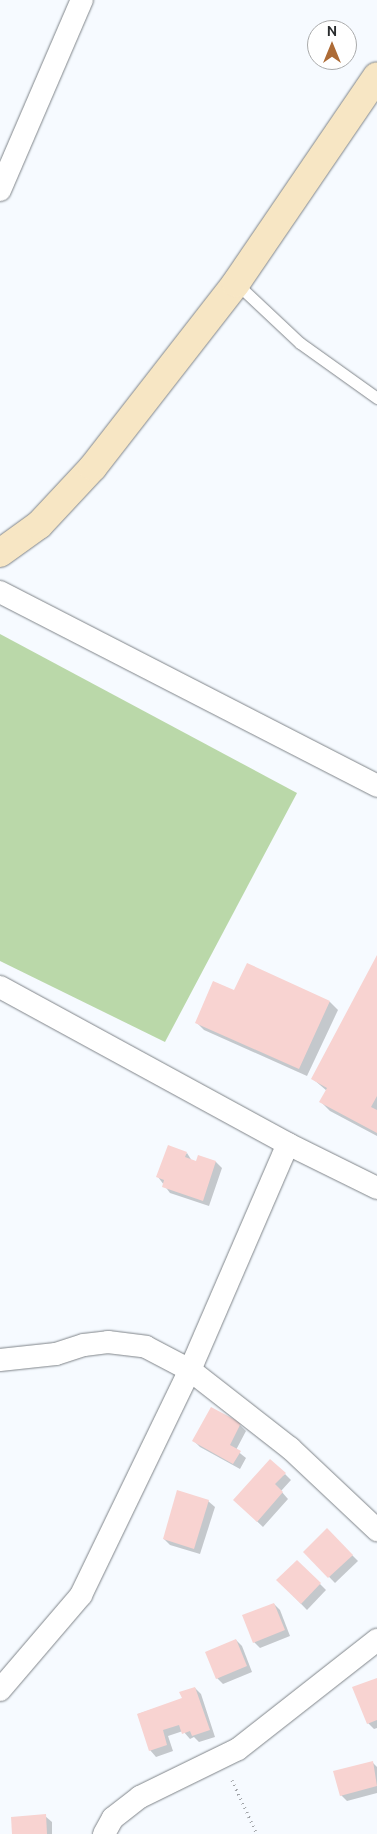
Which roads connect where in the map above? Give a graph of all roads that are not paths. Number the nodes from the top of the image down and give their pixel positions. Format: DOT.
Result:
graph roads {
  1 [pos="82,0"];
  2 [pos="377,76"];
  3 [pos="0,190"];
  4 [pos="236,283"];
  5 [pos="377,398"];
  6 [pos="0,553"];
  7 [pos="0,592"];
  8 [pos="377,786"];
  9 [pos="0,987"];
  10 [pos="288,1144"];
  11 [pos="377,1188"];
  12 [pos="0,1360"];
  13 [pos="190,1370"];
  14 [pos="377,1530"];
  15 [pos="377,1640"];
  16 [pos="1,1687"];
  17 [pos="104,1834"];
  1 -- 3 [label="street"];
  2 -- 4 [label="street"];
  4 -- 5 [label="lane"];
  4 -- 6 [label="street"];
  7 -- 8 [label="street"];
  9 -- 10 [label="street"];
  10 -- 11 [label="street"];
  10 -- 13 [label="street"];
  12 -- 13 [label="street"];
  13 -- 14 [label="street"];
  13 -- 16 [label="street"];
  15 -- 17 [label="street"];
}
